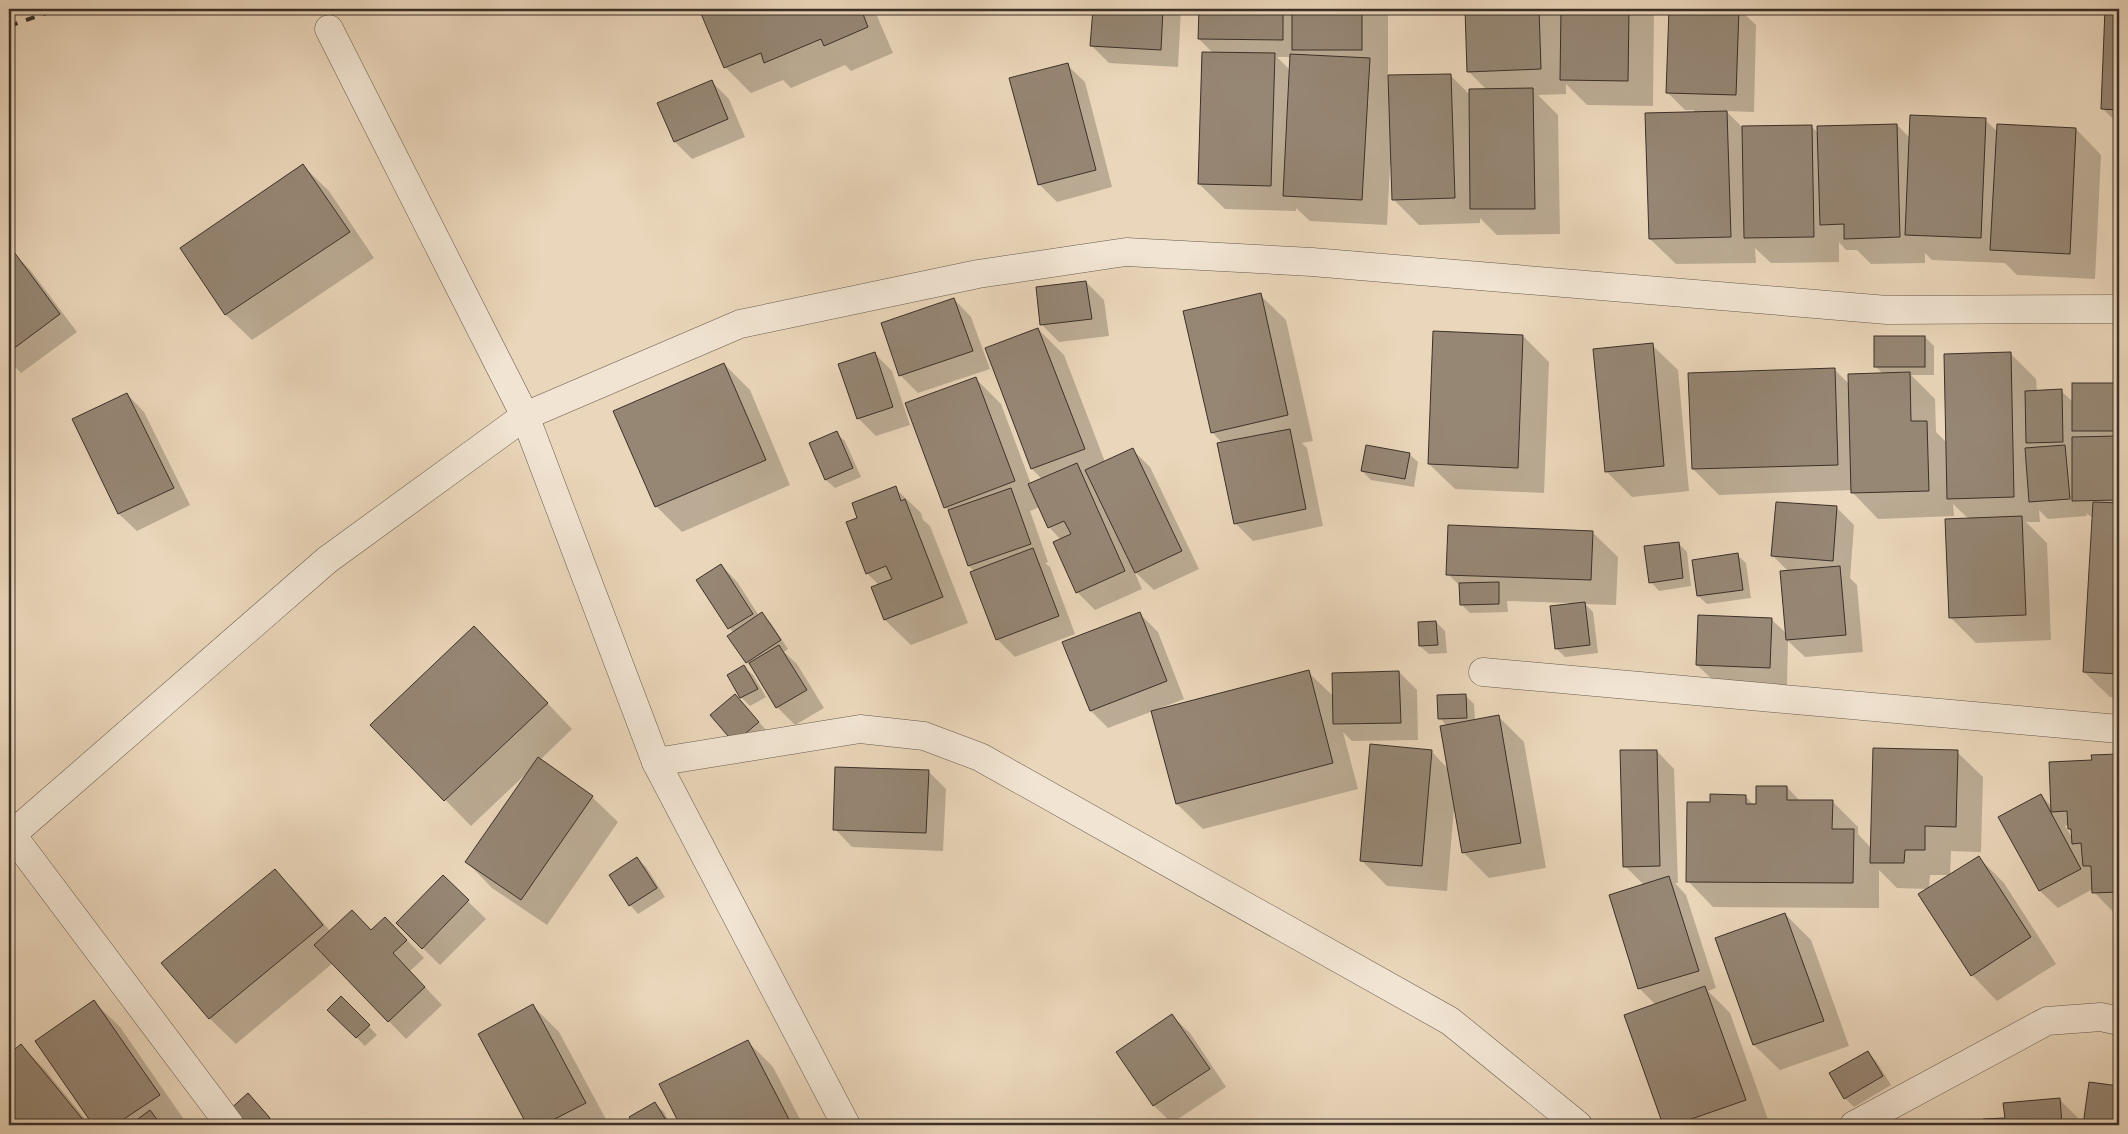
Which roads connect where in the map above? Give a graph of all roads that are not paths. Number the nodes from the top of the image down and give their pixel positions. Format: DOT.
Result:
graph roads {
  1 [pos="329,29"];
  2 [pos="2119,309"];
  3 [pos="526,416"];
  4 [pos="1483,672"];
  5 [pos="2119,729"];
  6 [pos="656,762"];
  7 [pos="10,836"];
  8 [pos="2119,1021"];
  9 [pos="230,1125"];
  10 [pos="846,1125"];
  11 [pos="1578,1125"];
  12 [pos="1854,1125"];
  1 -- 3 [label="street"];
  2 -- 3 [label="street"];
  3 -- 6 [label="street"];
  3 -- 7 [label="street"];
  4 -- 5 [label="street"];
  6 -- 10 [label="street"];
  6 -- 11 [label="street"];
  7 -- 9 [label="street"];
  8 -- 12 [label="street"];
}
